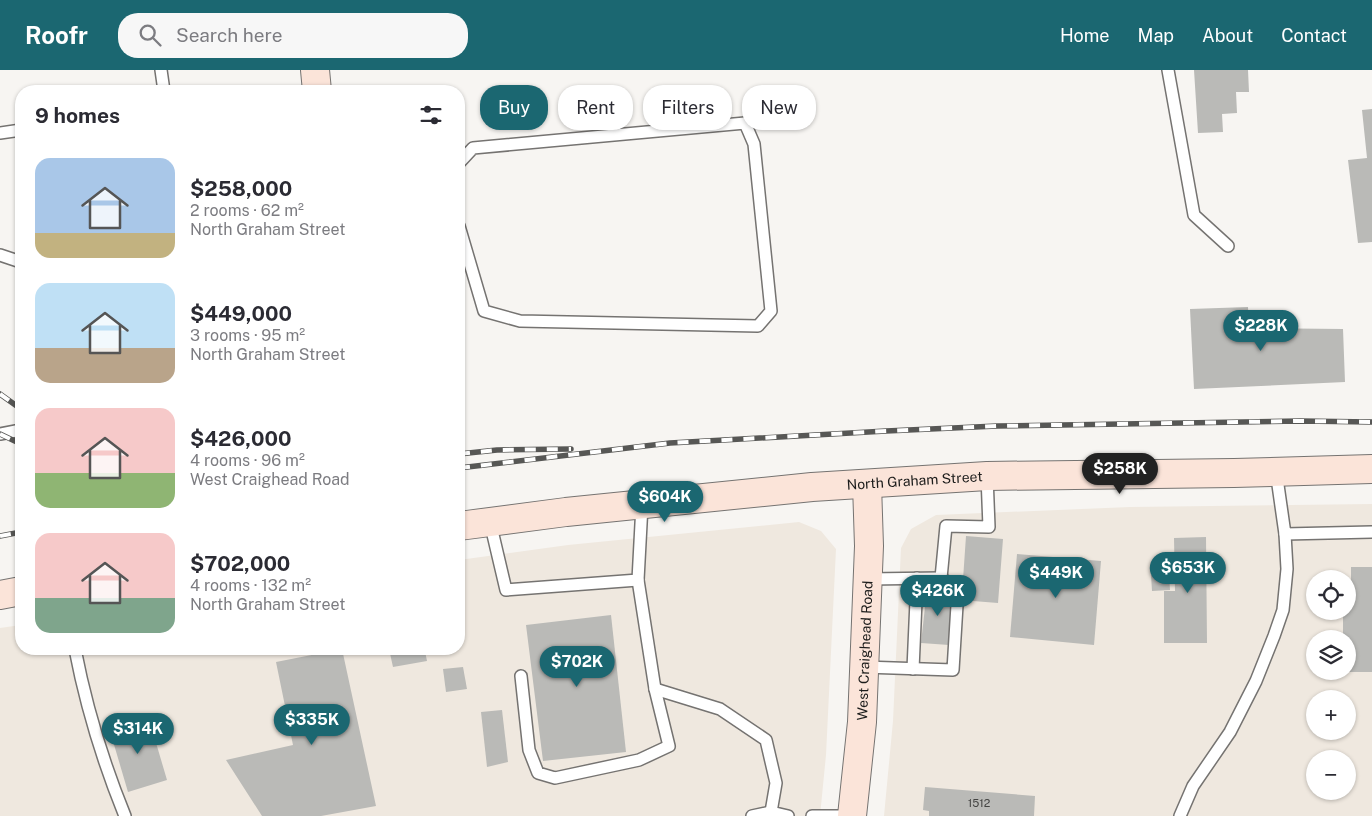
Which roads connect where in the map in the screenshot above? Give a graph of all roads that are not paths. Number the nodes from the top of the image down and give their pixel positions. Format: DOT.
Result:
graph roads {
  1 [pos="161,70"];
  2 [pos="315,70"];
  3 [pos="1168,70"];
  4 [pos="163,85"];
  5 [pos="316,85"];
  6 [pos="15,131"];
  7 [pos="0,134"];
  8 [pos="465,157"];
  9 [pos="465,246"];
  10 [pos="1228,246"];
  11 [pos="0,256"];
  12 [pos="15,260"];
  13 [pos="15,431"];
  14 [pos="0,434"];
  15 [pos="1372,469"];
  16 [pos="1276,472"];
  17 [pos="987,476"];
  18 [pos="867,484"];
  19 [pos="642,504"];
  20 [pos="490,522"];
  21 [pos="465,525"];
  22 [pos="1372,532"];
  23 [pos="1285,534"];
  24 [pos="917,578"];
  25 [pos="941,578"];
  26 [pos="868,579"];
  27 [pos="638,580"];
  28 [pos="15,592"];
  29 [pos="0,594"];
  30 [pos="76,655"];
  31 [pos="864,667"];
  32 [pos="913,669"];
  33 [pos="522,676"];
  34 [pos="655,689"];
  35 [pos="770,812"];
  36 [pos="125,816"];
  37 [pos="752,816"];
  38 [pos="788,816"];
  39 [pos="812,816"];
  40 [pos="844,816"];
  41 [pos="852,816"];
  42 [pos="1180,816"];
  1 -- 4 [label="lane"];
  2 -- 5 [label="main road"];
  3 -- 10 [label="lane"];
  6 -- 7 [label="lane"];
  8 -- 9 [label="lane"];
  11 -- 12 [label="lane"];
  13 -- 14 [label="lane"];
  15 -- 16 [label="main road, North Graham Street"];
  16 -- 17 [label="main road, North Graham Street"];
  16 -- 23 [label="lane"];
  17 -- 18 [label="main road, North Graham Street"];
  17 -- 25 [label="lane"];
  18 -- 19 [label="main road, North Graham Street"];
  18 -- 26 [label="main road, West Craighead Road"];
  19 -- 20 [label="main road, North Graham Street"];
  19 -- 27 [label="lane"];
  20 -- 21 [label="main road, North Graham Street"];
  20 -- 27 [label="lane"];
  22 -- 23 [label="lane"];
  23 -- 42 [label="lane"];
  24 -- 25 [label="lane"];
  24 -- 26 [label="lane"];
  24 -- 32 [label="lane"];
  25 -- 32 [label="lane"];
  26 -- 31 [label="main road, West Craighead Road"];
  27 -- 34 [label="lane"];
  28 -- 29 [label="main road"];
  30 -- 36 [label="lane"];
  31 -- 32 [label="lane"];
  31 -- 41 [label="main road, West Craighead Road"];
  33 -- 34 [label="lane"];
  34 -- 35 [label="lane"];
  35 -- 37 [label="lane"];
  35 -- 38 [label="lane"];
  39 -- 40 [label="lane"];
}
